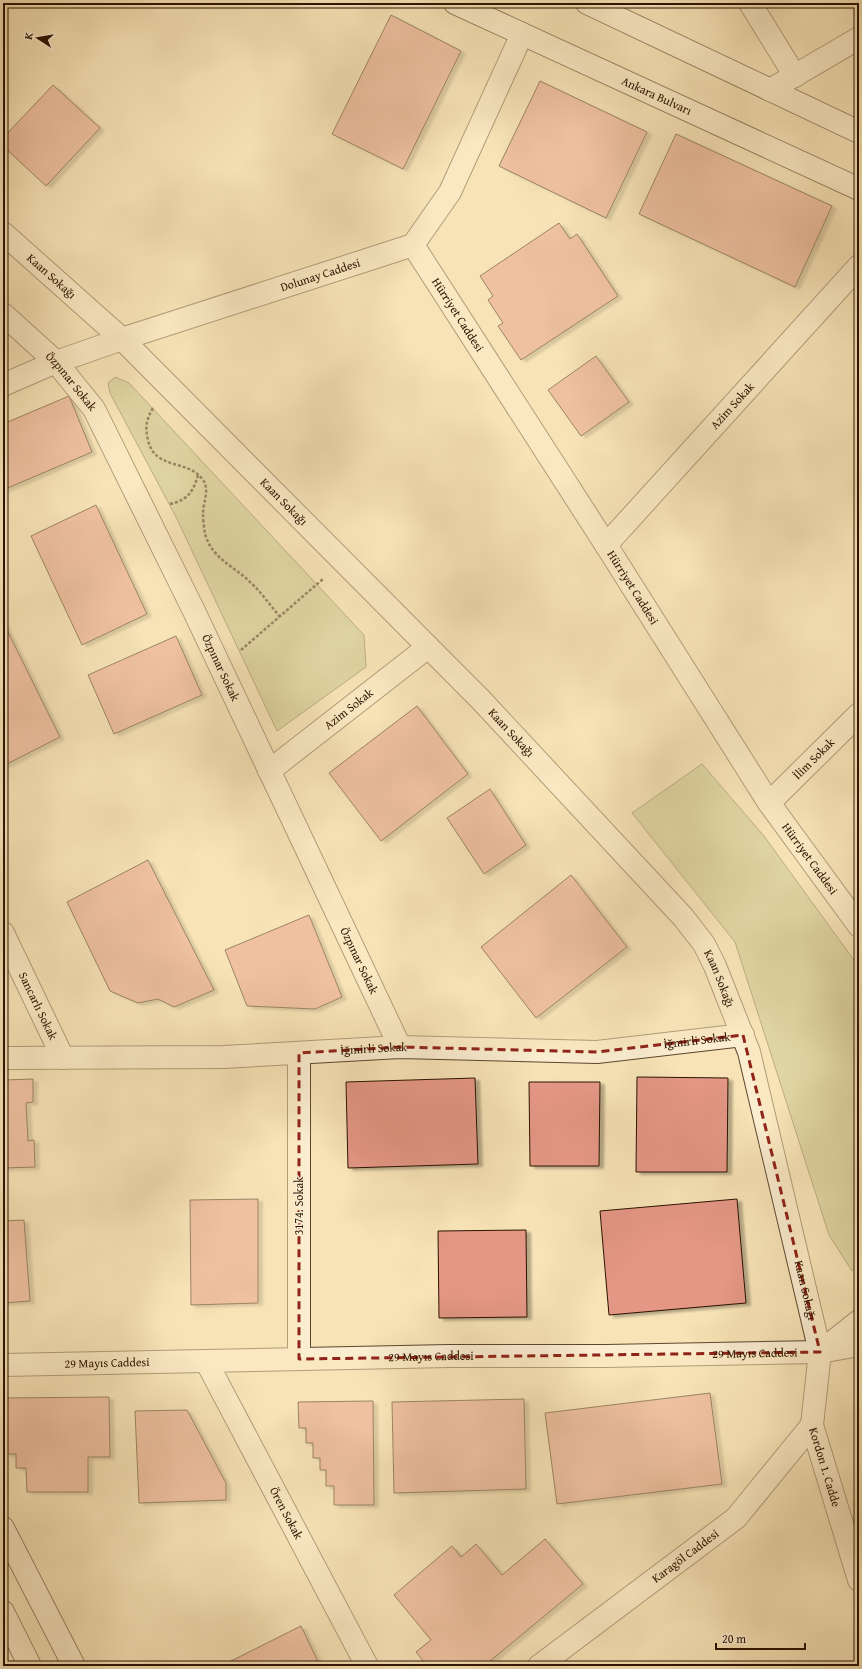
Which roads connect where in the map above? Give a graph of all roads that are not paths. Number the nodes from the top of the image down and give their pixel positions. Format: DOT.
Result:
graph roads {
  1 [pos="455,3"];
  2 [pos="587,3"];
  3 [pos="750,3"];
  4 [pos="522,34"];
  5 [pos="859,38"];
  6 [pos="794,76"];
  7 [pos="770,90"];
  8 [pos="859,132"];
  9 [pos="859,189"];
  10 [pos="3,233"];
  11 [pos="413,245"];
  12 [pos="859,266"];
  13 [pos="3,314"];
  14 [pos="122,339"];
  15 [pos="56,362"];
  16 [pos="3,385"];
  17 [pos="606,545"];
  18 [pos="428,647"];
  19 [pos="859,714"];
  20 [pos="270,771"];
  21 [pos="769,803"];
  22 [pos="859,926"];
  23 [pos="3,933"];
  24 [pos="743,1036"];
  25 [pos="400,1047"];
  26 [pos="299,1053"];
  27 [pos="3,1058"];
  28 [pos="63,1058"];
  29 [pos="859,1321"];
  30 [pos="859,1345"];
  31 [pos="820,1352"];
  32 [pos="298,1359"];
  33 [pos="206,1361"];
  34 [pos="3,1365"];
  35 [pos="812,1425"];
  36 [pos="3,1528"];
  37 [pos="859,1580"];
  38 [pos="3,1612"];
  39 [pos="30,1666"];
  40 [pos="74,1666"];
  41 [pos="367,1666"];
  42 [pos="538,1666"];
  1 -- 4 [label="street, Ankara Bulvarı"];
  2 -- 7 [label="street"];
  3 -- 6 [label="street"];
  4 -- 9 [label="street, Ankara Bulvarı"];
  4 -- 11 [label="street"];
  5 -- 6 [label="street"];
  6 -- 7 [label="street"];
  7 -- 8 [label="street"];
  10 -- 14 [label="street, Kaan Sokağı"];
  11 -- 14 [label="street, Dolunay Caddesi"];
  11 -- 17 [label="street, Hürriyet Caddesi"];
  12 -- 17 [label="street, Azim Sokak"];
  13 -- 15 [label="street, Özpınar Sokak"];
  14 -- 15 [label="street, Dolunay Caddesi"];
  14 -- 18 [label="street, Kaan Sokağı"];
  15 -- 16 [label="street, Dolunay Caddesi"];
  15 -- 20 [label="street, Özpınar Sokak"];
  17 -- 21 [label="street, Hürriyet Caddesi"];
  18 -- 20 [label="street, Azim Sokak"];
  18 -- 24 [label="street, Kaan Sokağı"];
  19 -- 21 [label="street, İlim Sokak"];
  20 -- 25 [label="street, Özpınar Sokak"];
  21 -- 22 [label="street, Hürriyet Caddesi"];
  23 -- 28 [label="street, Sancarlı Sokak"];
  24 -- 25 [label="street, İğmirli Sokak"];
  24 -- 31 [label="street, Kaan Sokağı"];
  25 -- 26 [label="street, İğmirli Sokak"];
  26 -- 28 [label="street, İğmirli Sokak"];
  26 -- 32 [label="street, 3174. Sokak"];
  27 -- 28 [label="street, İğmirli Sokak"];
  29 -- 31 [label="street"];
  30 -- 31 [label="street, 29 Mayıs Caddesi"];
  31 -- 32 [label="street, 29 Mayıs Caddesi"];
  31 -- 35 [label="street, Kordon 1. Cadde"];
  32 -- 33 [label="street, 29 Mayıs Caddesi"];
  33 -- 34 [label="street, 29 Mayıs Caddesi"];
  33 -- 41 [label="street, Ören Sokak"];
  35 -- 37 [label="street, Kordon 1. Cadde"];
  35 -- 42 [label="street, Karagöl Caddesi"];
  36 -- 40 [label="street"];
  38 -- 39 [label="street"];
}
